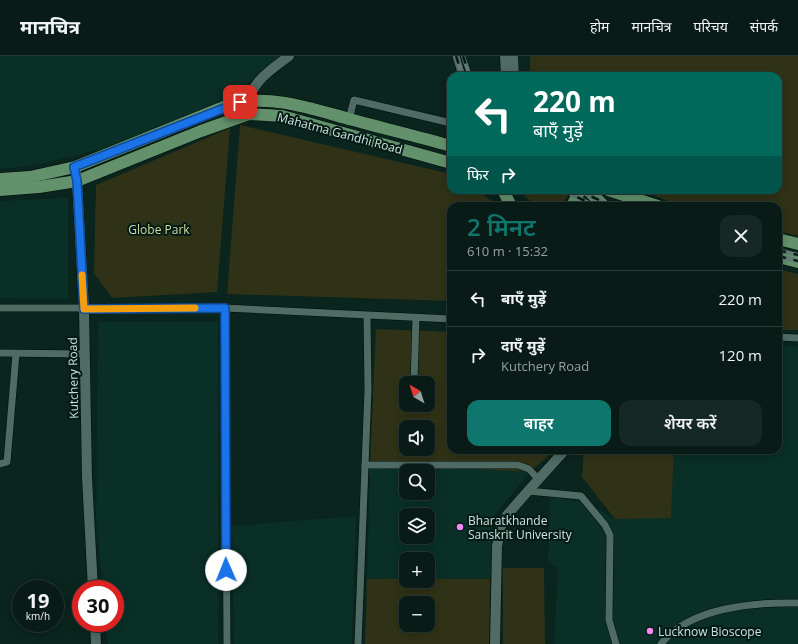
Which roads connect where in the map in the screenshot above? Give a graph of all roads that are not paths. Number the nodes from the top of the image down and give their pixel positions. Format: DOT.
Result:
graph roads {
  1 [pos="289,56"];
  2 [pos="456,56"];
  3 [pos="505,56"];
  4 [pos="513,56"];
  5 [pos="461,72"];
  6 [pos="506,72"];
  7 [pos="514,72"];
  8 [pos="248,100"];
  9 [pos="249,114"];
  10 [pos="349,119"];
  11 [pos="447,122"];
  12 [pos="447,145"];
  13 [pos="447,162"];
  14 [pos="74,167"];
  15 [pos="0,179"];
  16 [pos="77,181"];
  17 [pos="0,190"];
  18 [pos="592,194"];
  19 [pos="620,194"];
  20 [pos="600,202"];
  21 [pos="646,202"];
  22 [pos="782,240"];
  23 [pos="798,244"];
  24 [pos="782,258"];
  25 [pos="798,262"];
  26 [pos="0,308"];
  27 [pos="225,308"];
  28 [pos="84,309"];
  29 [pos="367,316"];
  30 [pos="416,318"];
  31 [pos="447,319"];
  32 [pos="782,337"];
  33 [pos="798,338"];
  34 [pos="0,353"];
  35 [pos="16,354"];
  36 [pos="85,354"];
  37 [pos="414,376"];
  38 [pos="562,454"];
  39 [pos="0,464"];
  40 [pos="365,465"];
  41 [pos="539,480"];
  42 [pos="528,491"];
  43 [pos="93,580"];
  44 [pos="798,602"];
  45 [pos="95,632"];
  46 [pos="96,644"];
  47 [pos="227,644"];
  48 [pos="358,644"];
  49 [pos="495,644"];
  50 [pos="616,644"];
  51 [pos="661,644"];
  1 -- 8 [label="street"];
  2 -- 5 [label="street"];
  3 -- 6 [label="street"];
  4 -- 7 [label="street"];
  8 -- 9 [label="street"];
  8 -- 10 [label="main road, Mahatma Gandhi Road"];
  8 -- 14 [label="main road, Mahatma Gandhi Road"];
  9 -- 13 [label="main road, Mahatma Gandhi Road"];
  9 -- 16 [label="main road, Mahatma Gandhi Road"];
  10 -- 11 [label="street"];
  10 -- 12 [label="main road, Mahatma Gandhi Road"];
  14 -- 15 [label="main road, Mahatma Gandhi Road"];
  14 -- 16 [label="street, Kutchery Road"];
  16 -- 17 [label="main road, Mahatma Gandhi Road"];
  16 -- 28 [label="street, Kutchery Road"];
  18 -- 20 [label="main road"];
  19 -- 21 [label="main road"];
  22 -- 23 [label="main road"];
  24 -- 25 [label="main road"];
  26 -- 28 [label="street"];
  27 -- 28 [label="street"];
  27 -- 29 [label="street"];
  27 -- 47 [label="street"];
  28 -- 36 [label="street, Kutchery Road"];
  29 -- 30 [label="street"];
  29 -- 40 [label="street"];
  30 -- 31 [label="street"];
  30 -- 37 [label="street"];
  32 -- 33 [label="street"];
  34 -- 35 [label="street"];
  35 -- 36 [label="street"];
  35 -- 39 [label="street"];
  36 -- 43 [label="street, Kutchery Road"];
  38 -- 41 [label="street"];
  40 -- 41 [label="street"];
  40 -- 48 [label="street"];
  41 -- 42 [label="street"];
  42 -- 49 [label="street"];
  42 -- 50 [label="street"];
  44 -- 51 [label="street"];
  45 -- 46 [label="street"];
}
